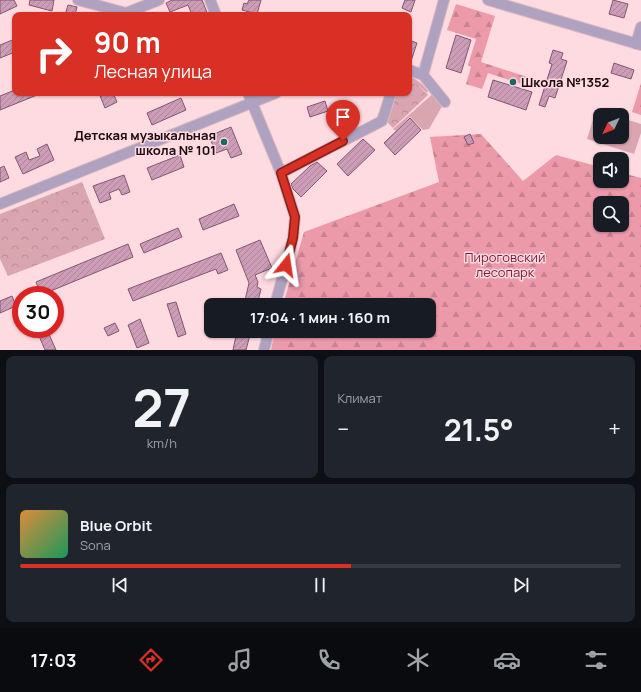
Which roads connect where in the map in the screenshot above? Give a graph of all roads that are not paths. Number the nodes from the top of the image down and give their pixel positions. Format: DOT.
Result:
graph roads {
  1 [pos="78,0"];
  2 [pos="159,0"];
  3 [pos="210,0"];
  4 [pos="444,0"];
  5 [pos="488,0"];
  6 [pos="122,12"];
  7 [pos="129,12"];
  8 [pos="215,12"];
  9 [pos="641,27"];
  10 [pos="639,45"];
  11 [pos="412,71"];
  12 [pos="423,75"];
  13 [pos="260,96"];
  14 [pos="390,96"];
  15 [pos="250,98"];
  16 [pos="446,102"];
  17 [pos="281,173"];
  18 [pos="0,204"];
  19 [pos="278,298"];
  20 [pos="267,338"];
  21 [pos="264,350"];
  1 -- 6 [label="street"];
  2 -- 7 [label="street"];
  3 -- 8 [label="street"];
  4 -- 12 [label="street"];
  5 -- 10 [label="street"];
  9 -- 10 [label="street"];
  11 -- 12 [label="street"];
  12 -- 16 [label="street"];
  13 -- 15 [label="street"];
  14 -- 17 [label="street"];
  15 -- 17 [label="street"];
  15 -- 18 [label="street"];
  17 -- 19 [label="street"];
  20 -- 21 [label="street"];
}
